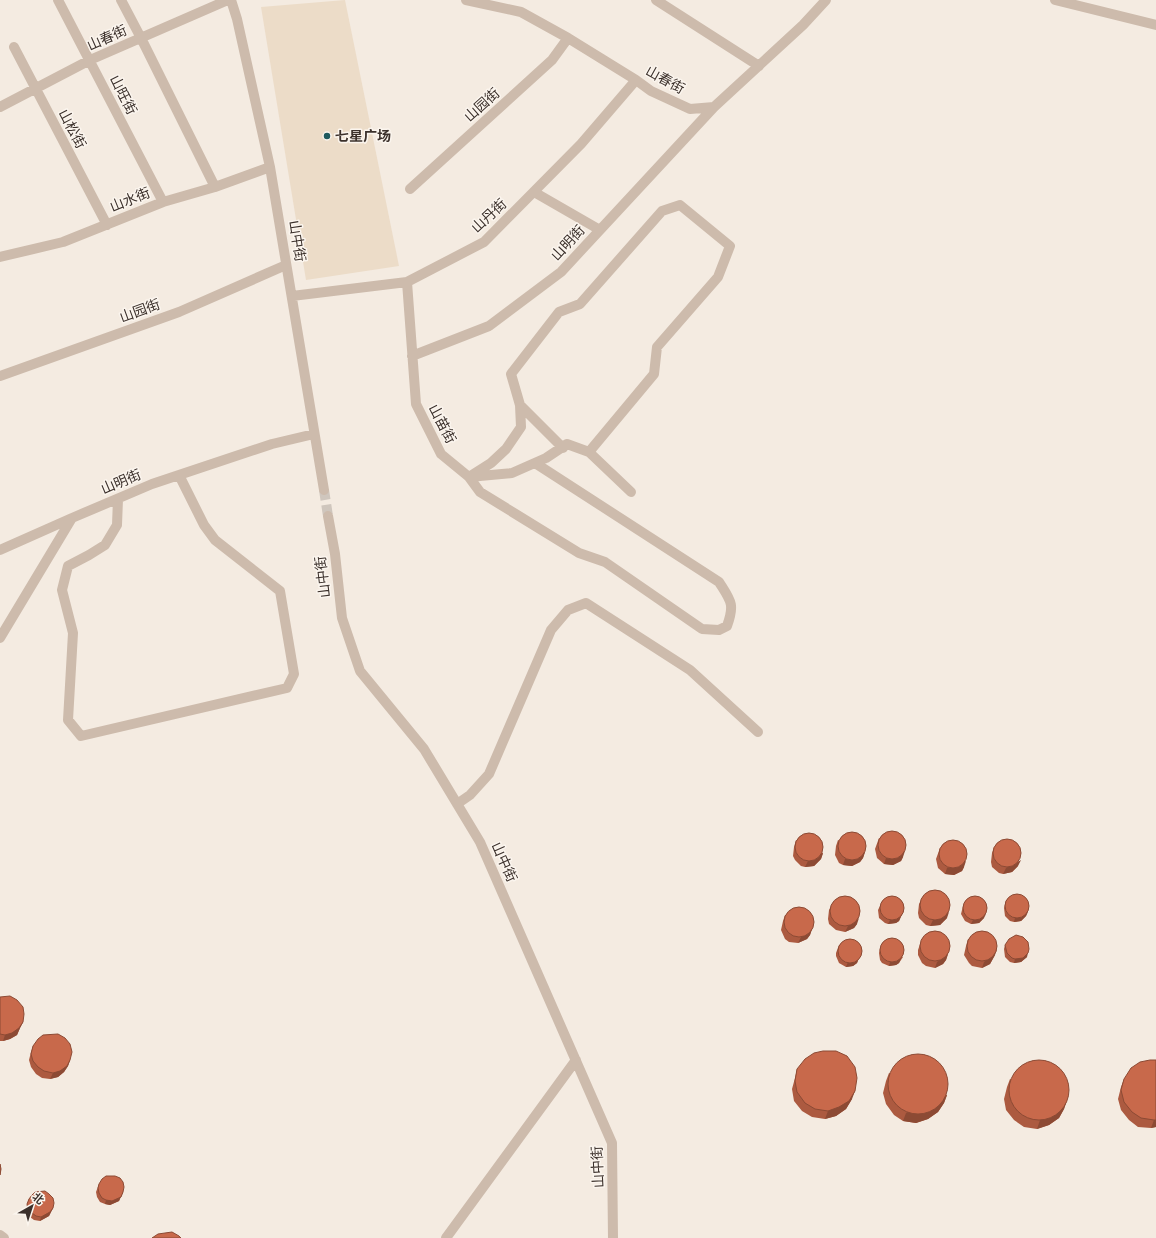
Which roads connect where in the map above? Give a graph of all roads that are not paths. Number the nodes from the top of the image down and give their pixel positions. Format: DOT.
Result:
graph roads {
  1 [pos="58,0"];
  2 [pos="121,0"];
  3 [pos="228,0"];
  4 [pos="231,0"];
  5 [pos="466,0"];
  6 [pos="656,0"];
  7 [pos="826,0"];
  8 [pos="1055,0"];
  9 [pos="1156,25"];
  10 [pos="141,38"];
  11 [pos="568,38"];
  12 [pos="14,47"];
  13 [pos="90,60"];
  14 [pos="759,66"];
  15 [pos="636,80"];
  16 [pos="35,89"];
  17 [pos="0,107"];
  18 [pos="714,107"];
  19 [pos="270,167"];
  20 [pos="215,187"];
  21 [pos="410,189"];
  22 [pos="534,192"];
  23 [pos="163,202"];
  24 [pos="107,225"];
  25 [pos="600,230"];
  26 [pos="0,257"];
  27 [pos="286,265"];
  28 [pos="407,282"];
  29 [pos="292,296"];
  30 [pos="412,356"];
  31 [pos="0,376"];
  32 [pos="520,405"];
  33 [pos="314,434"];
  34 [pos="562,448"];
  35 [pos="589,452"];
  36 [pos="535,463"];
  37 [pos="179,475"];
  38 [pos="469,477"];
  39 [pos="324,490"];
  40 [pos="631,492"];
  41 [pos="118,499"];
  42 [pos="328,516"];
  43 [pos="72,518"];
  44 [pos="0,550"];
  45 [pos="0,638"];
  46 [pos="758,732"];
  47 [pos="457,804"];
  48 [pos="576,1060"];
  49 [pos="0,1235"];
  50 [pos="4,1238"];
  51 [pos="446,1238"];
  52 [pos="614,1238"];
  1 -- 13 [label="street, 山旺街"];
  2 -- 10 [label="street"];
  3 -- 10 [label="street, 山春街"];
  4 -- 19 [label="street, 山中街"];
  5 -- 11 [label="street, 山春街"];
  6 -- 14 [label="street"];
  7 -- 14 [label="street"];
  8 -- 9 [label="street"];
  10 -- 13 [label="street, 山春街"];
  10 -- 20 [label="street"];
  11 -- 15 [label="street, 山春街"];
  11 -- 21 [label="street, 山园街"];
  12 -- 16 [label="street, 山松街"];
  13 -- 16 [label="street, 山春街"];
  13 -- 23 [label="street, 山旺街"];
  14 -- 18 [label="street"];
  15 -- 18 [label="street, 山春街"];
  15 -- 22 [label="street, 山丹街"];
  16 -- 17 [label="street, 山春街"];
  16 -- 24 [label="street, 山松街"];
  18 -- 25 [label="street, 山明街"];
  19 -- 20 [label="street, 山水街"];
  19 -- 27 [label="street, 山中街"];
  20 -- 23 [label="street, 山水街"];
  22 -- 25 [label="street"];
  22 -- 28 [label="street, 山丹街"];
  23 -- 24 [label="street, 山水街"];
  24 -- 26 [label="street, 山水街"];
  25 -- 30 [label="street, 山明街"];
  27 -- 29 [label="street, 山中街"];
  27 -- 31 [label="street, 山园街"];
  28 -- 29 [label="street, 山丹街"];
  28 -- 30 [label="street, 山苗街"];
  29 -- 33 [label="street, 山中街"];
  30 -- 38 [label="street, 山苗街"];
  32 -- 34 [label="street"];
  32 -- 35 [label="street"];
  32 -- 38 [label="street"];
  33 -- 37 [label="street, 山明街"];
  33 -- 39 [label="street, 山中街"];
  34 -- 35 [label="street"];
  34 -- 36 [label="street"];
  35 -- 40 [label="street"];
  36 -- 38 [label="street"];
  36 -- 38 [label="street, 山苗街"];
  37 -- 41 [label="street, 山明街"];
  37 -- 41 [label="street"];
  41 -- 43 [label="street, 山明街"];
  42 -- 47 [label="street, 山中街"];
  43 -- 44 [label="street, 山明街"];
  43 -- 45 [label="street"];
  46 -- 47 [label="street"];
  47 -- 48 [label="street, 山中街"];
  48 -- 51 [label="street"];
  48 -- 52 [label="street, 山中街"];
  49 -- 50 [label="street"];
}
